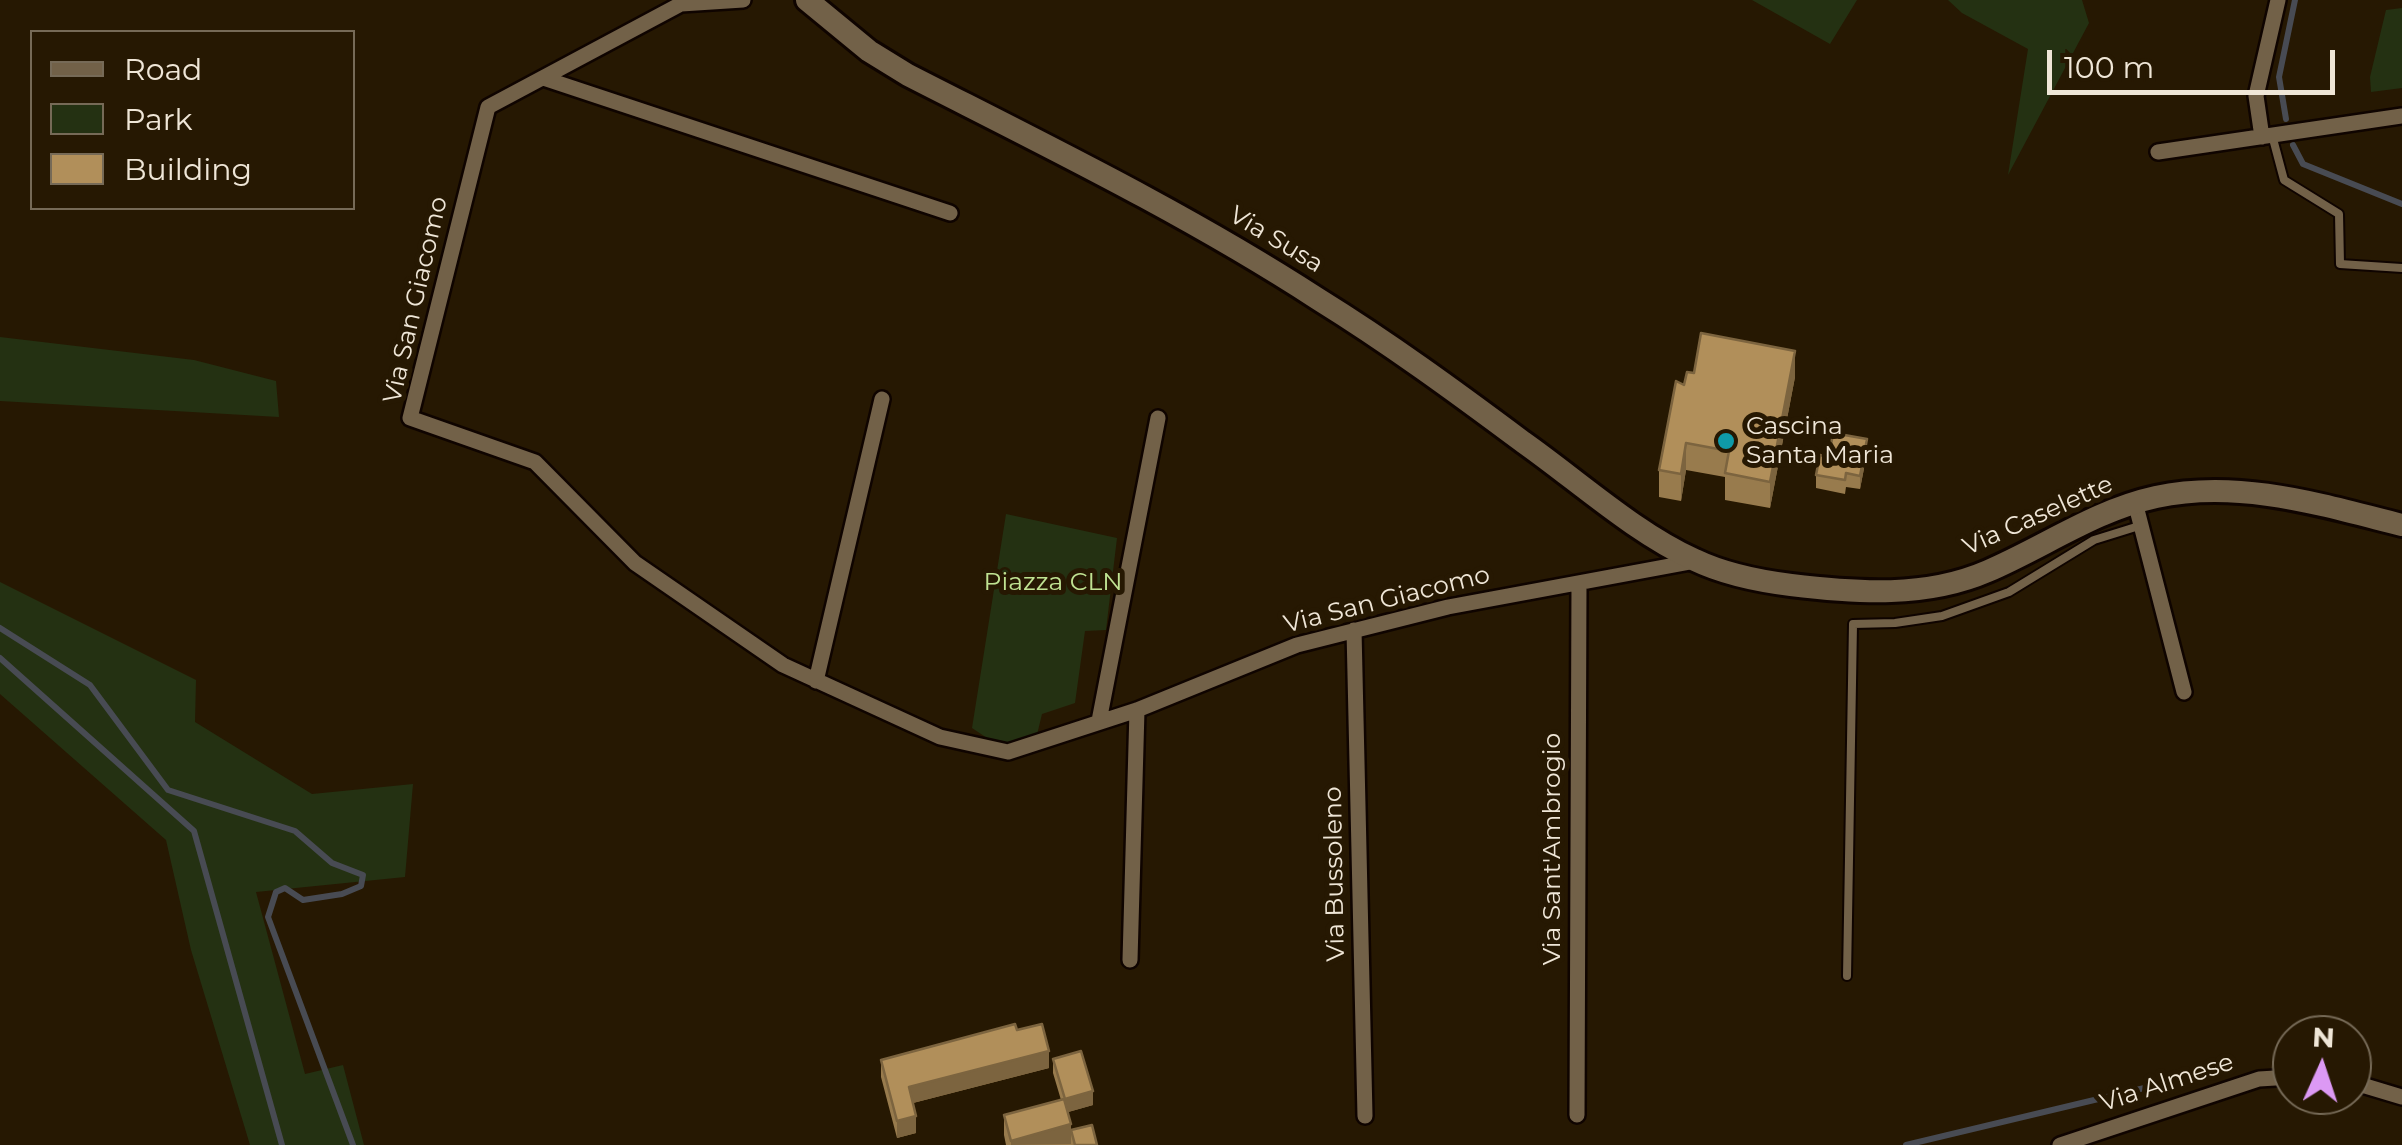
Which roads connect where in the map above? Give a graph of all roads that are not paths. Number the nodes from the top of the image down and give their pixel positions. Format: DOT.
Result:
graph roads {
  1 [pos="743,0"];
  2 [pos="807,0"];
  3 [pos="2278,0"];
  4 [pos="543,78"];
  5 [pos="2402,116"];
  6 [pos="2267,136"];
  7 [pos="2158,152"];
  8 [pos="950,213"];
  9 [pos="2402,268"];
  10 [pos="882,399"];
  11 [pos="1158,418"];
  12 [pos="2140,513"];
  13 [pos="2402,526"];
  14 [pos="1696,561"];
  15 [pos="1579,584"];
  16 [pos="1354,630"];
  17 [pos="816,680"];
  18 [pos="2184,692"];
  19 [pos="1137,710"];
  20 [pos="1099,721"];
  21 [pos="1130,960"];
  22 [pos="1847,976"];
  23 [pos="2272,1078"];
  24 [pos="2372,1088"];
  25 [pos="2402,1097"];
  26 [pos="1577,1115"];
  27 [pos="1365,1116"];
  28 [pos="2060,1145"];
  1 -- 4 [label="street, Via San Giacomo"];
  2 -- 14 [label="main road, Via Susa"];
  3 -- 6 [label="street"];
  4 -- 8 [label="street"];
  4 -- 17 [label="street, Via San Giacomo"];
  5 -- 6 [label="street"];
  6 -- 7 [label="street"];
  6 -- 9 [label="lane"];
  10 -- 17 [label="street"];
  11 -- 20 [label="street"];
  12 -- 13 [label="main road, Via Caselette"];
  12 -- 14 [label="main road, Via Caselette"];
  12 -- 18 [label="street"];
  12 -- 22 [label="lane"];
  14 -- 15 [label="street, Via San Giacomo"];
  15 -- 16 [label="street, Via San Giacomo"];
  15 -- 26 [label="street, Via Sant'Ambrogio"];
  16 -- 19 [label="street, Via San Giacomo"];
  16 -- 27 [label="street, Via Bussoleno"];
  17 -- 20 [label="street, Via San Giacomo"];
  19 -- 20 [label="street, Via San Giacomo"];
  19 -- 21 [label="street"];
  23 -- 28 [label="street, Via Almese"];
  24 -- 25 [label="street"];
}
